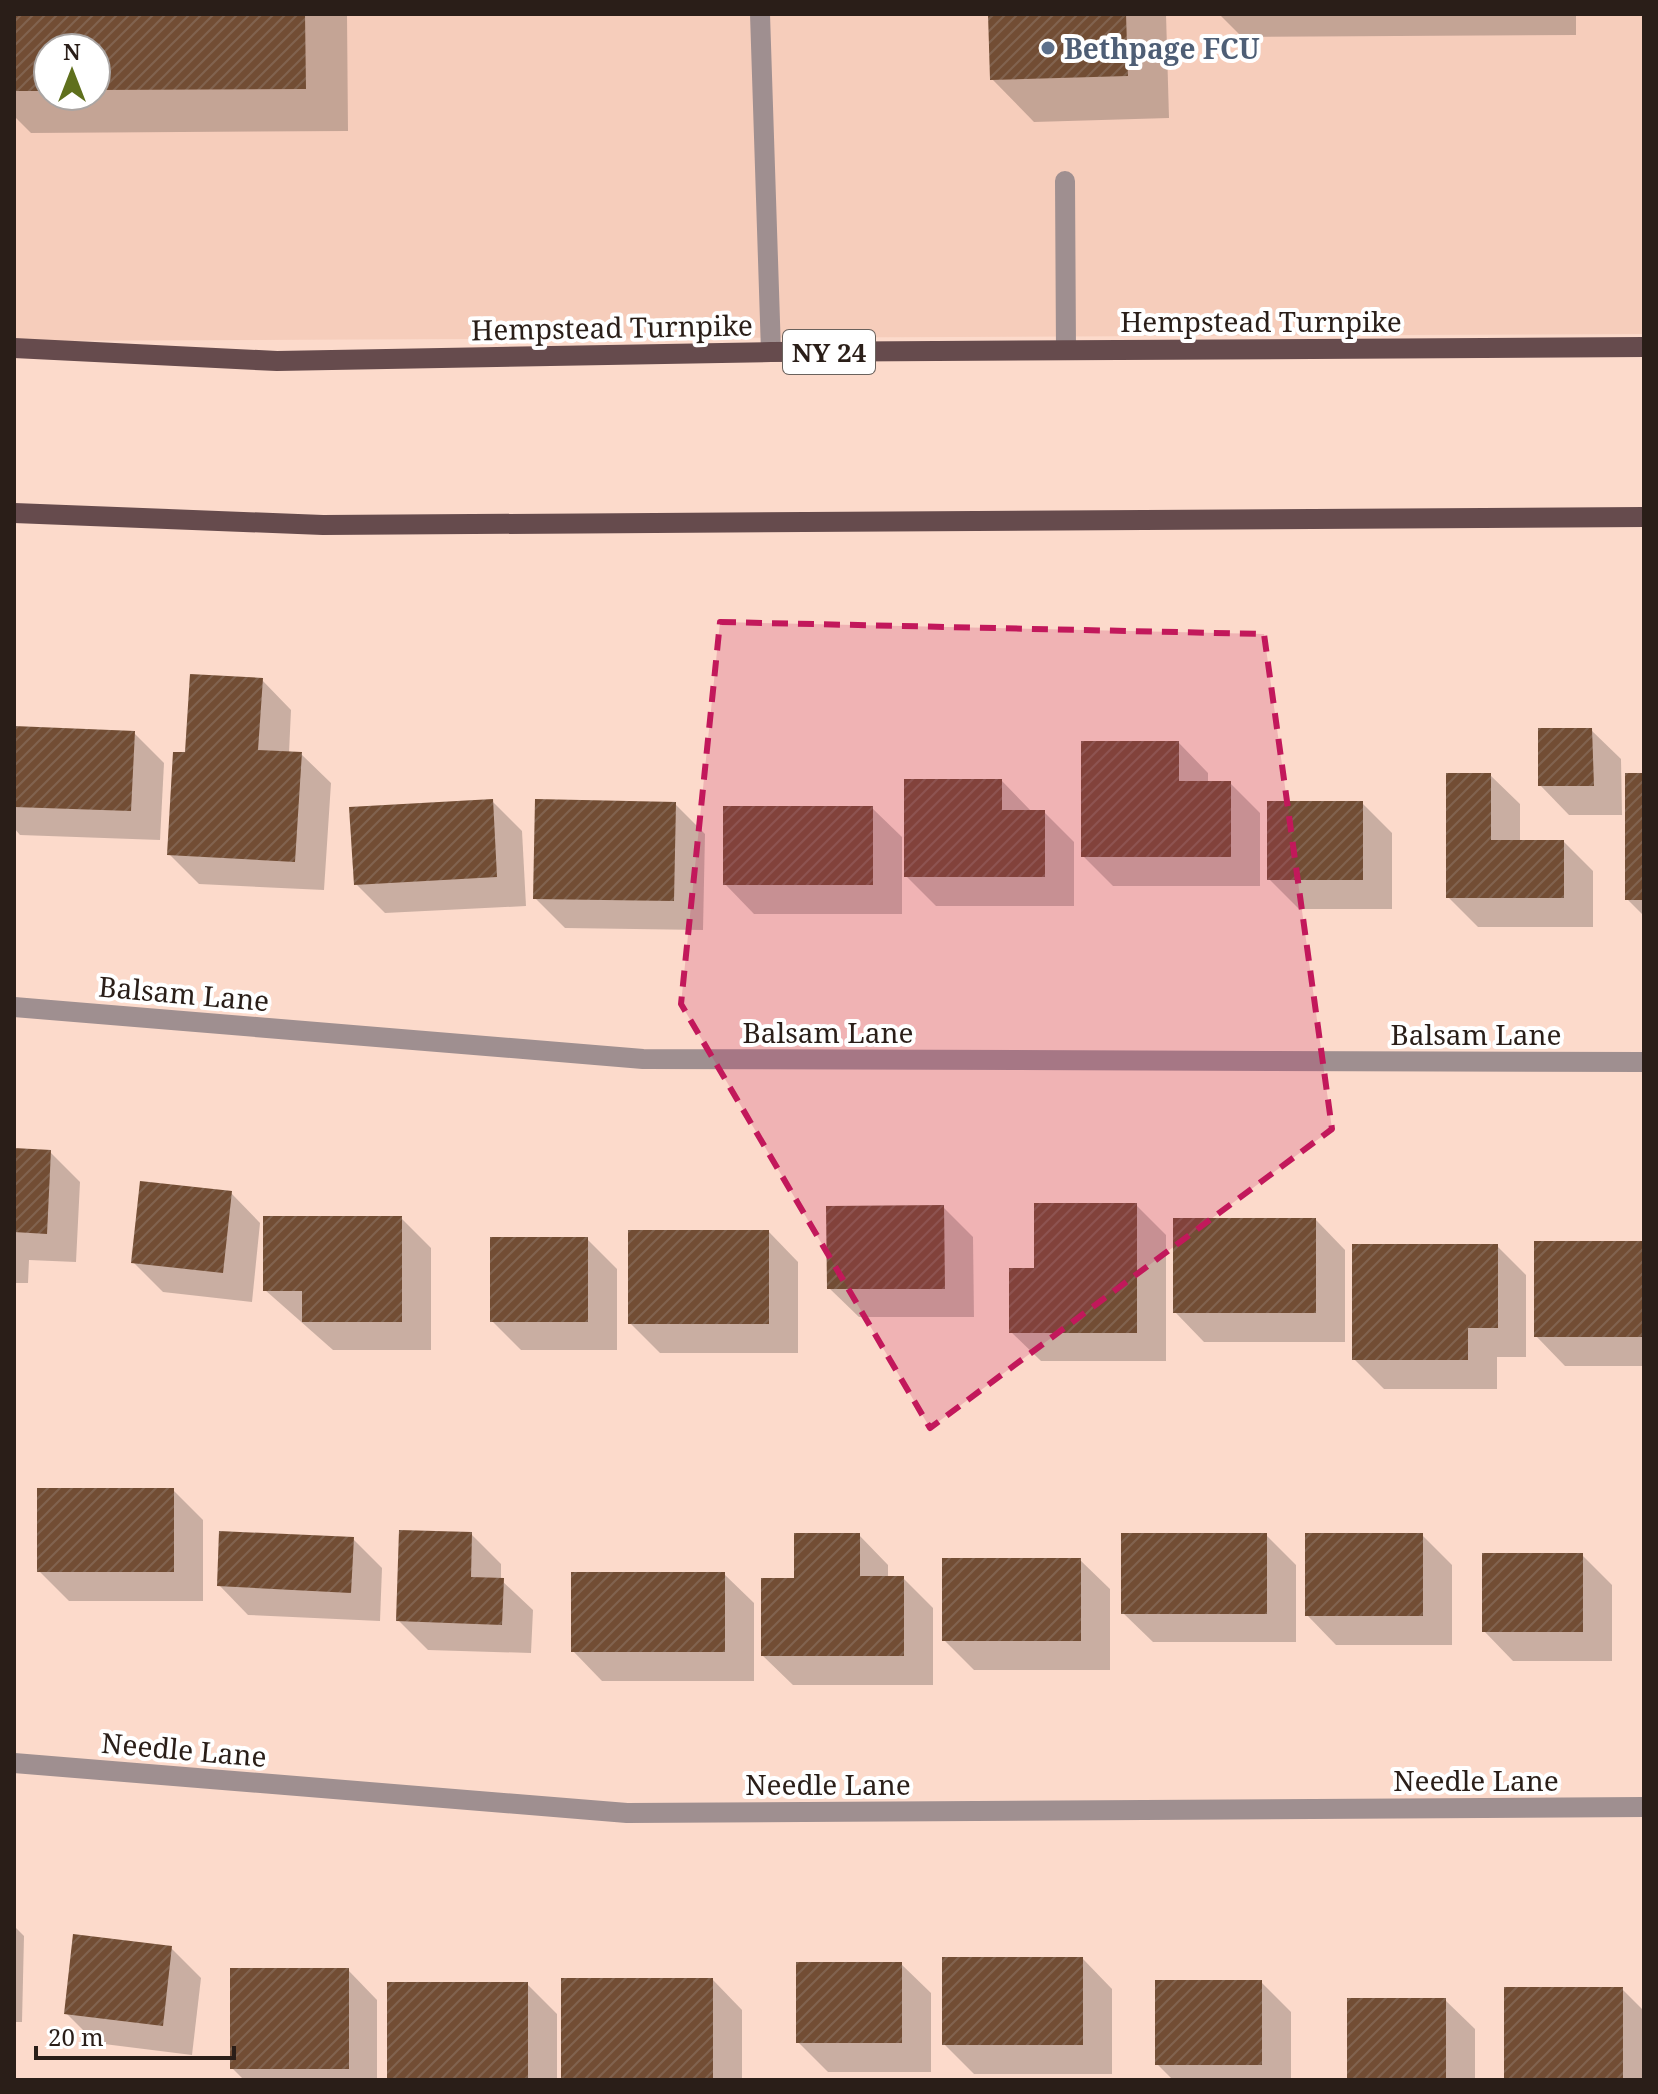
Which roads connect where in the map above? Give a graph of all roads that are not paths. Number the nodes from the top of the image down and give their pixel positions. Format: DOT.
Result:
graph roads {
  1 [pos="760,14"];
  2 [pos="1065,181"];
  3 [pos="1644,347"];
  4 [pos="14,348"];
  5 [pos="1066,350"];
  6 [pos="771,352"];
  7 [pos="14,513"];
  8 [pos="1644,517"];
  9 [pos="14,1007"];
  10 [pos="1644,1062"];
  11 [pos="14,1763"];
  12 [pos="1644,1807"];
  1 -- 6 [label="street"];
  2 -- 5 [label="street"];
  3 -- 5 [label="main road, Hempstead Turnpike / NY 24"];
  4 -- 6 [label="main road, Hempstead Turnpike / NY 24"];
  5 -- 6 [label="main road, Hempstead Turnpike / NY 24"];
  7 -- 8 [label="main road"];
  9 -- 10 [label="street, Balsam Lane"];
  11 -- 12 [label="street, Needle Lane"];
}
